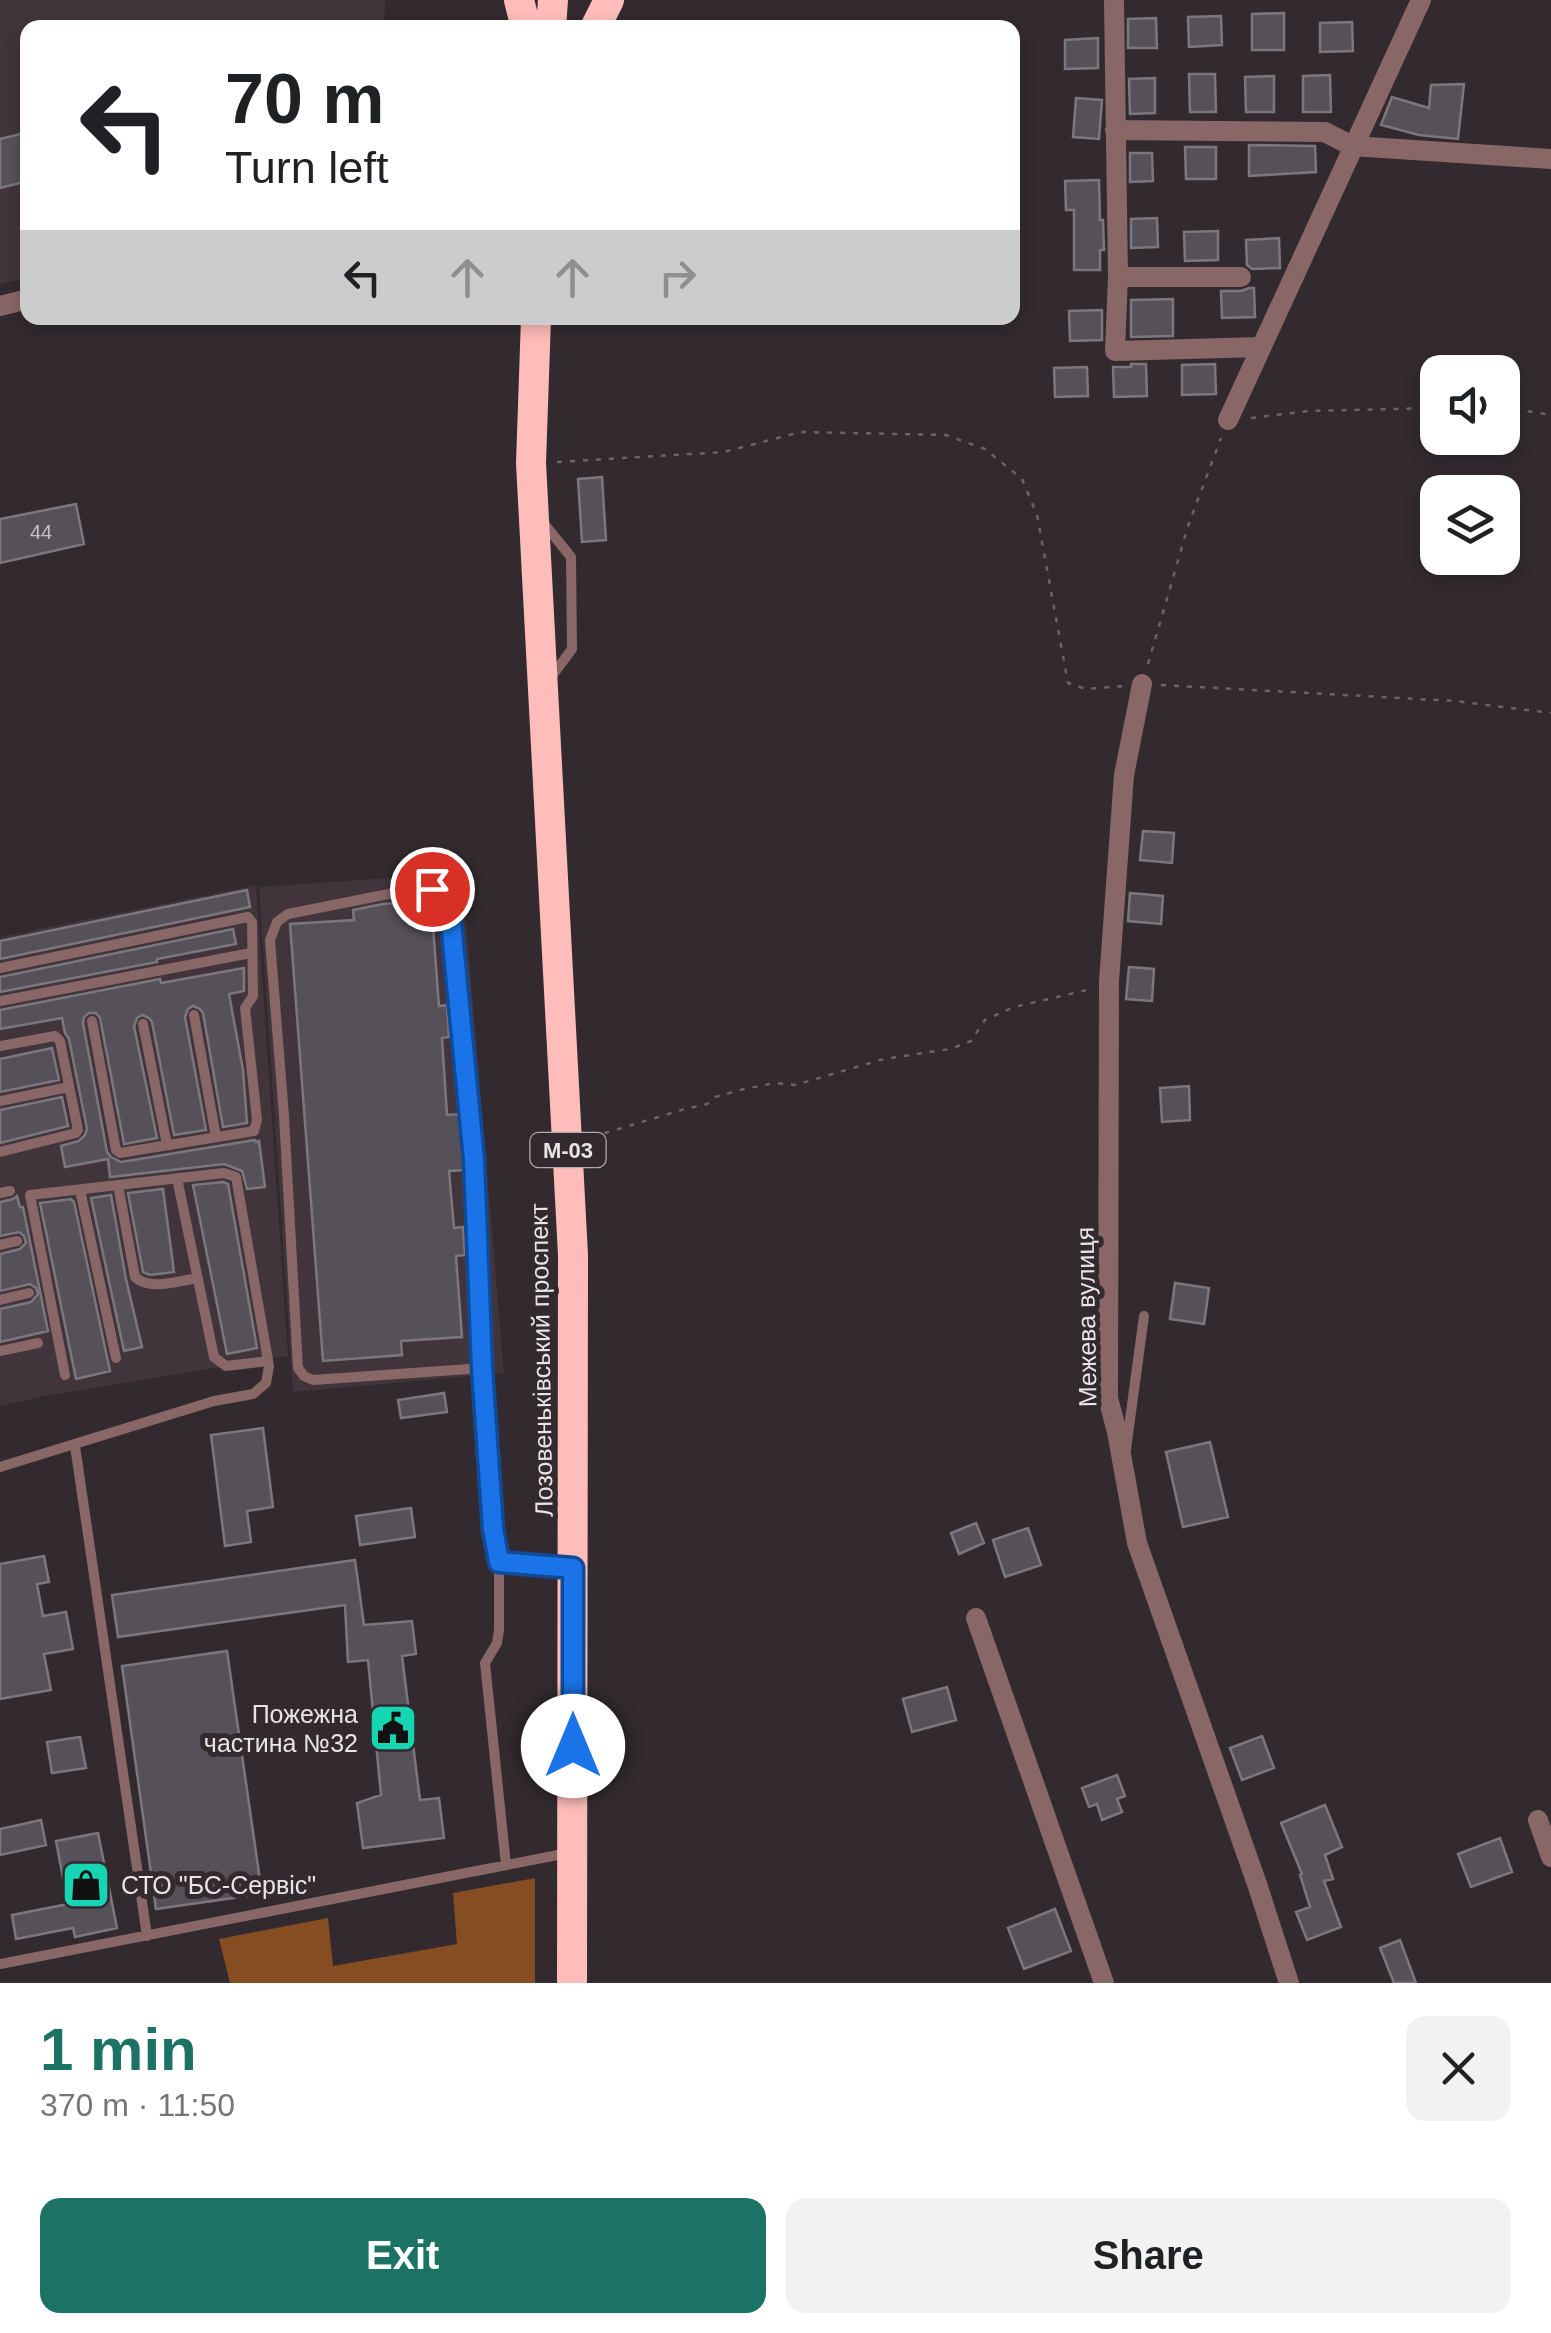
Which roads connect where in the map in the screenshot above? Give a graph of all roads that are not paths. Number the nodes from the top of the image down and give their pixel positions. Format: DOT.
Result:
graph roads {
  1 [pos="1114,0"];
  2 [pos="1421,0"];
  3 [pos="1115,130"];
  4 [pos="1352,146"];
  5 [pos="1551,160"];
  6 [pos="1118,277"];
  7 [pos="1241,277"];
  8 [pos="536,325"];
  9 [pos="1261,347"];
  10 [pos="1228,420"];
  11 [pos="1142,684"];
  12 [pos="251,953"];
  13 [pos="0,968"];
  14 [pos="0,1001"];
  15 [pos="194,1015"];
  16 [pos="92,1022"];
  17 [pos="143,1024"];
  18 [pos="0,1046"];
  19 [pos="69,1087"];
  20 [pos="0,1101"];
  21 [pos="216,1137"];
  22 [pos="167,1145"];
  23 [pos="0,1152"];
  24 [pos="177,1178"];
  25 [pos="118,1185"];
  26 [pos="80,1190"];
  27 [pos="17,1241"];
  28 [pos="0,1245"];
  29 [pos="198,1278"];
  30 [pos="29,1294"];
  31 [pos="0,1300"];
  32 [pos="1144,1316"];
  33 [pos="38,1343"];
  34 [pos="0,1351"];
  35 [pos="116,1358"];
  36 [pos="268,1361"];
  37 [pos="482,1368"];
  38 [pos="65,1375"];
  39 [pos="74,1446"];
  40 [pos="1124,1466"];
  41 [pos="0,1467"];
  42 [pos="499,1562"];
  43 [pos="573,1568"];
  44 [pos="976,1618"];
  45 [pos="1538,1820"];
  46 [pos="573,1852"];
  47 [pos="1551,1857"];
  48 [pos="506,1865"];
  49 [pos="147,1936"];
  50 [pos="0,1964"];
  51 [pos="572,1983"];
  52 [pos="1104,1983"];
  53 [pos="1289,1983"];
  1 -- 3 [label="street"];
  2 -- 4 [label="street"];
  3 -- 4 [label="street"];
  3 -- 6 [label="street"];
  4 -- 5 [label="street"];
  4 -- 9 [label="street"];
  6 -- 7 [label="street"];
  6 -- 9 [label="street"];
  8 -- 43 [label="highway, Лозовеньківський проспект / М-03"];
  9 -- 10 [label="street"];
  11 -- 40 [label="street, Межева вулиця"];
  12 -- 13 [label="lane"];
  12 -- 14 [label="lane"];
  12 -- 21 [label="lane"];
  15 -- 21 [label="lane"];
  16 -- 22 [label="lane"];
  17 -- 22 [label="lane"];
  18 -- 19 [label="lane"];
  19 -- 20 [label="lane"];
  19 -- 23 [label="lane"];
  21 -- 22 [label="lane"];
  24 -- 25 [label="lane"];
  24 -- 29 [label="lane"];
  24 -- 36 [label="lane"];
  25 -- 26 [label="lane"];
  25 -- 29 [label="lane"];
  26 -- 35 [label="lane"];
  26 -- 38 [label="lane"];
  27 -- 28 [label="lane"];
  29 -- 36 [label="lane"];
  30 -- 31 [label="lane"];
  32 -- 40 [label="lane"];
  33 -- 34 [label="lane"];
  36 -- 39 [label="lane"];
  37 -- 37 [label="lane"];
  37 -- 42 [label="lane"];
  39 -- 41 [label="lane"];
  39 -- 49 [label="lane"];
  40 -- 53 [label="street, Межева вулиця"];
  42 -- 43 [label="lane"];
  42 -- 48 [label="lane"];
  43 -- 46 [label="highway, Лозовеньківський проспект / М-03"];
  44 -- 52 [label="street"];
  45 -- 47 [label="street"];
  46 -- 48 [label="lane"];
  46 -- 51 [label="highway, Лозовеньківський проспект / М-03"];
  48 -- 49 [label="lane"];
  49 -- 50 [label="lane"];
}
